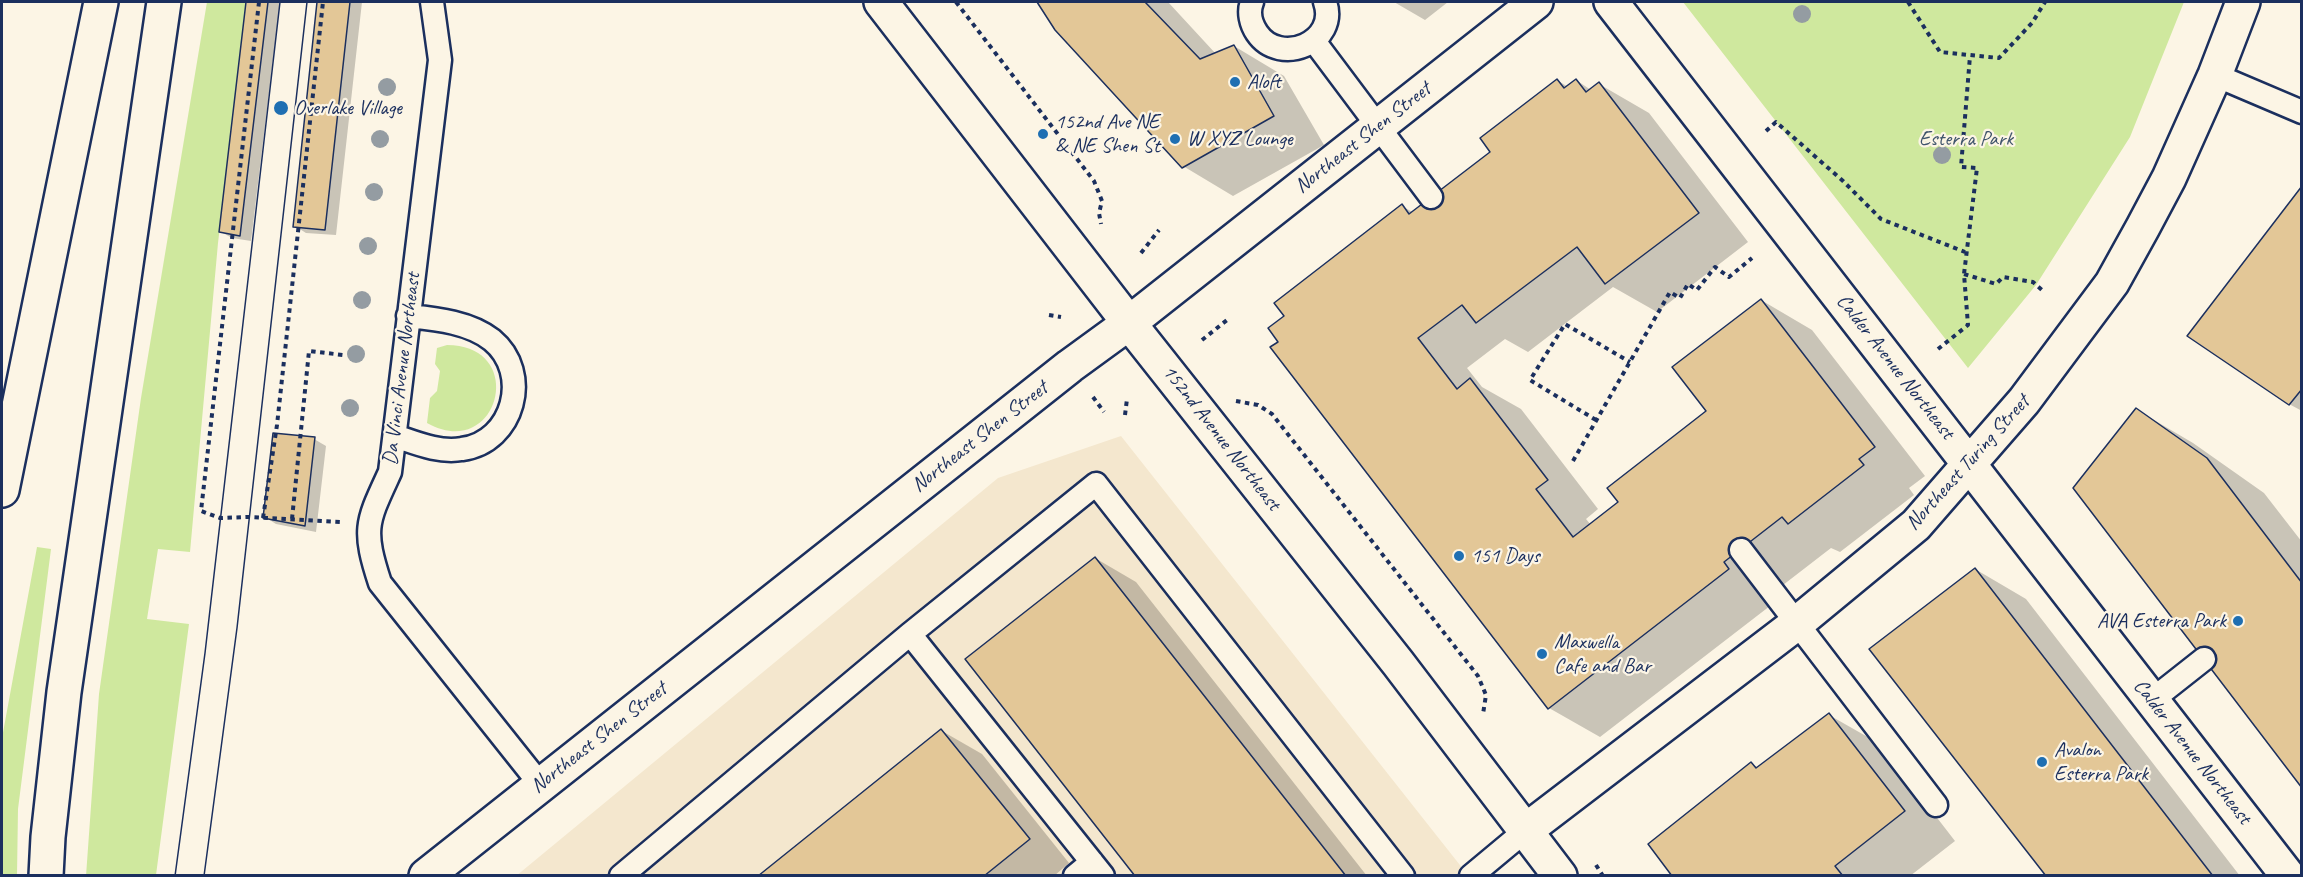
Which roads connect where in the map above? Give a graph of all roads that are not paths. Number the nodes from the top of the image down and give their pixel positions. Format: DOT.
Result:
graph roads {
  1 [pos="101,2"];
  2 [pos="164,2"];
  3 [pos="432,2"];
  4 [pos="881,2"];
  5 [pos="1252,2"];
  6 [pos="1325,2"];
  7 [pos="1536,2"];
  8 [pos="1611,2"];
  9 [pos="2243,2"];
  10 [pos="1314,41"];
  11 [pos="2215,75"];
  12 [pos="2301,112"];
  13 [pos="1378,126"];
  14 [pos="1431,197"];
  15 [pos="408,316"];
  16 [pos="1129,323"];
  17 [pos="395,436"];
  18 [pos="1970,462"];
  19 [pos="2,490"];
  20 [pos="1741,550"];
  21 [pos="1796,624"];
  22 [pos="910,634"];
  23 [pos="2204,659"];
  24 [pos="2152,700"];
  25 [pos="540,784"];
  26 [pos="1936,805"];
  27 [pos="1525,831"];
  28 [pos="1090,871"];
  29 [pos="624,875"];
  30 [pos="46,876"];
  31 [pos="426,876"];
  32 [pos="1403,876"];
  33 [pos="1471,876"];
  34 [pos="1560,876"];
  35 [pos="2288,876"];
  1 -- 19 [label="main road"];
  2 -- 30 [label="main road"];
  3 -- 15 [label="lane, Da Vinci Avenue Northeast"];
  4 -- 16 [label="main road, 152nd Avenue Northeast"];
  5 -- 10 [label="lane"];
  6 -- 10 [label="lane"];
  7 -- 13 [label="main road, Northeast Shen Street"];
  8 -- 18 [label="main road, Calder Avenue Northeast"];
  9 -- 11 [label="main road, Northeast Turing Street"];
  10 -- 13 [label="lane"];
  11 -- 12 [label="lane"];
  11 -- 18 [label="main road, Northeast Turing Street"];
  13 -- 14 [label="lane"];
  13 -- 16 [label="main road, Northeast Shen Street"];
  15 -- 17 [label="lane, Da Vinci Avenue Northeast"];
  15 -- 17 [label="lane"];
  16 -- 25 [label="main road, Northeast Shen Street"];
  16 -- 27 [label="main road, 152nd Avenue Northeast"];
  17 -- 25 [label="lane, Da Vinci Avenue Northeast"];
  18 -- 21 [label="main road, Northeast Turing Street"];
  18 -- 24 [label="main road, Calder Avenue Northeast"];
  20 -- 21 [label="lane"];
  21 -- 26 [label="lane"];
  21 -- 27 [label="main road, Northeast Turing Street"];
  22 -- 28 [label="lane"];
  22 -- 29 [label="lane"];
  22 -- 32 [label="lane"];
  23 -- 24 [label="lane"];
  24 -- 35 [label="main road, Calder Avenue Northeast"];
  25 -- 31 [label="main road, Northeast Shen Street"];
  27 -- 33 [label="lane"];
  27 -- 34 [label="main road, 152nd Avenue Northeast"];
}
